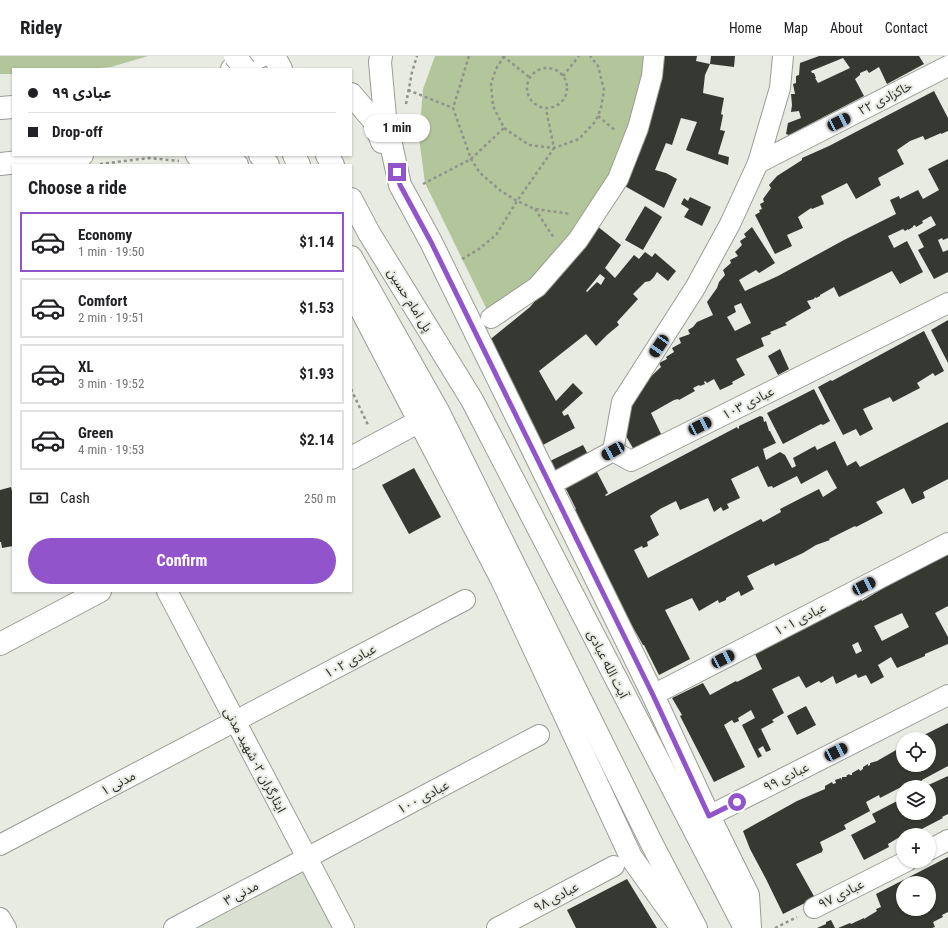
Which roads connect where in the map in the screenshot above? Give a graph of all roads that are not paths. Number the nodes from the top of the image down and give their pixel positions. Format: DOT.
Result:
graph roads {
  1 [pos="235,56"];
  2 [pos="261,56"];
  3 [pos="274,56"];
  4 [pos="381,56"];
  5 [pos="654,56"];
  6 [pos="783,56"];
  7 [pos="948,66"];
  8 [pos="234,68"];
  9 [pos="244,68"];
  10 [pos="280,68"];
  11 [pos="352,95"];
  12 [pos="0,108"];
  13 [pos="12,108"];
  14 [pos="73,156"];
  15 [pos="261,156"];
  16 [pos="191,159"];
  17 [pos="758,163"];
  18 [pos="0,164"];
  19 [pos="229,164"];
  20 [pos="267,164"];
  21 [pos="410,186"];
  22 [pos="352,201"];
  23 [pos="352,259"];
  24 [pos="352,292"];
  25 [pos="948,303"];
  26 [pos="490,318"];
  27 [pos="472,400"];
  28 [pos="429,417"];
  29 [pos="613,451"];
  30 [pos="352,458"];
  31 [pos="550,486"];
  32 [pos="948,543"];
  33 [pos="98,592"];
  34 [pos="168,592"];
  35 [pos="465,600"];
  36 [pos="0,644"];
  37 [pos="653,695"];
  38 [pos="948,695"];
  39 [pos="236,722"];
  40 [pos="539,735"];
  41 [pos="709,816"];
  42 [pos="948,840"];
  43 [pos="0,845"];
  44 [pos="936,846"];
  45 [pos="307,858"];
  46 [pos="614,866"];
  47 [pos="896,867"];
  48 [pos="814,908"];
  49 [pos="0,918"];
  50 [pos="6,928"];
  51 [pos="174,928"];
  52 [pos="344,928"];
  53 [pos="497,928"];
  54 [pos="683,928"];
  55 [pos="696,928"];
  56 [pos="745,928"];
  57 [pos="750,928"];
  1 -- 9 [label="main road, bridge"];
  2 -- 8 [label="main road"];
  3 -- 10 [label="main road"];
  4 -- 21 [label="main road"];
  5 -- 26 [label="street"];
  6 -- 17 [label="street"];
  7 -- 17 [label="street, خاکزادی ۲۲"];
  11 -- 21 [label="main road"];
  12 -- 13 [label="main road"];
  14 -- 18 [label="main road"];
  15 -- 20 [label="main road"];
  16 -- 19 [label="main road"];
  17 -- 29 [label="street"];
  21 -- 31 [label="main road"];
  22 -- 27 [label="main road, پل امام حسین"];
  23 -- 28 [label="main road"];
  24 -- 28 [label="main road"];
  25 -- 29 [label="street, عبادی ۱۰۳"];
  27 -- 56 [label="main road, آیت الله عبادی"];
  28 -- 30 [label="main road"];
  28 -- 54 [label="main road"];
  28 -- 55 [label="main road"];
  29 -- 31 [label="street"];
  31 -- 37 [label="main road"];
  32 -- 37 [label="street, عبادی ۱۰۱"];
  33 -- 36 [label="main road"];
  34 -- 39 [label="street, ایثارگران ۲- شهید مدنی"];
  35 -- 39 [label="street, عبادی ۱۰۲"];
  37 -- 41 [label="main road"];
  38 -- 41 [label="street, عبادی ۹۹"];
  39 -- 43 [label="street, مدنی ۱"];
  39 -- 45 [label="street, ایثارگران ۲- شهید مدنی"];
  40 -- 45 [label="street, عبادی ۱۰۰"];
  41 -- 57 [label="main road"];
  42 -- 44 [label="street"];
  45 -- 51 [label="street, مدنی ۳"];
  45 -- 52 [label="street, ایثارگران ۲- شهید مدنی"];
  46 -- 53 [label="street, عبادی ۹۸"];
  47 -- 48 [label="street, عبادی ۹۷"];
  49 -- 50 [label="street"];
}
